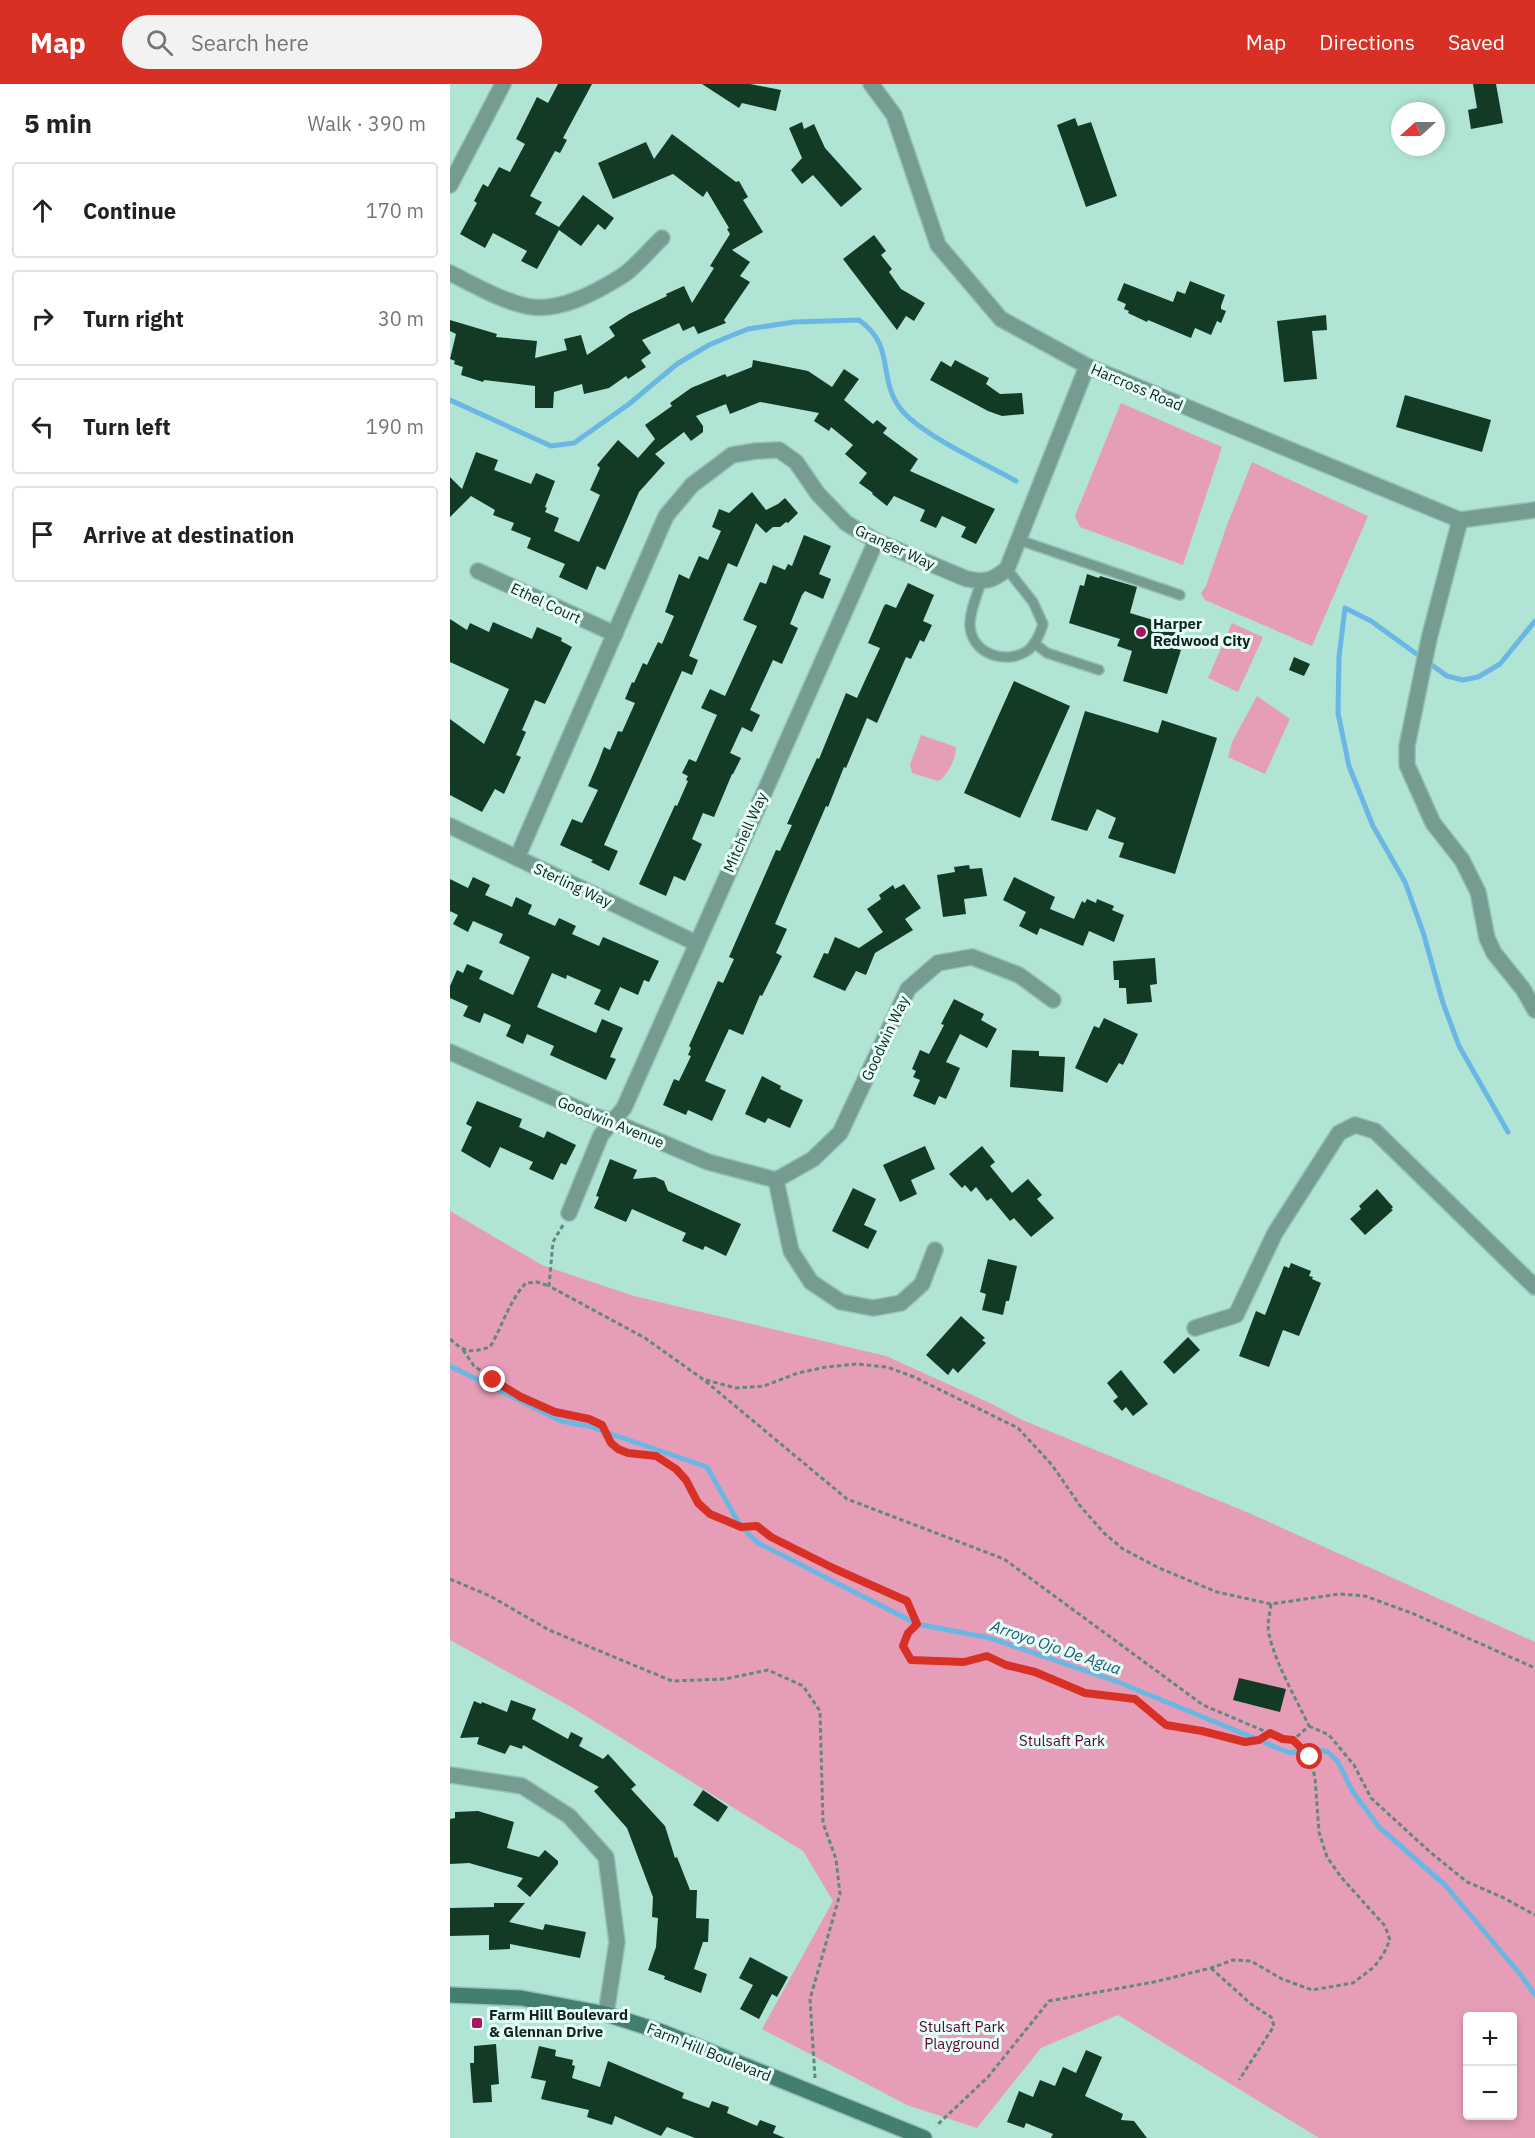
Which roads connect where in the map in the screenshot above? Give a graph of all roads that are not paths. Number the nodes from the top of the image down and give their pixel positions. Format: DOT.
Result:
graph roads {
  1 [pos="502,84"];
  2 [pos="871,84"];
  3 [pos="450,185"];
  4 [pos="662,238"];
  5 [pos="450,273"];
  6 [pos="1087,366"];
  7 [pos="1535,510"];
  8 [pos="1460,520"];
  9 [pos="1019,540"];
  10 [pos="876,541"];
  11 [pos="1007,569"];
  12 [pos="478,571"];
  13 [pos="981,582"];
  14 [pos="1180,595"];
  15 [pos="615,634"];
  16 [pos="1034,644"];
  17 [pos="1099,670"];
  18 [pos="450,826"];
  19 [pos="517,858"];
  20 [pos="696,943"];
  21 [pos="1053,1000"];
  22 [pos="1535,1010"];
  23 [pos="450,1052"];
  24 [pos="614,1122"];
  25 [pos="776,1180"];
  26 [pos="569,1214"];
  27 [pos="935,1250"];
  28 [pos="1535,1287"];
  29 [pos="1195,1328"];
  30 [pos="450,1775"];
  31 [pos="450,1995"];
  32 [pos="606,2014"];
  33 [pos="924,2138"];
  1 -- 3 [label="street"];
  2 -- 6 [label="street, Harcross Road"];
  4 -- 5 [label="street"];
  6 -- 8 [label="street, Harcross Road"];
  6 -- 9 [label="street"];
  7 -- 8 [label="street"];
  8 -- 22 [label="street"];
  9 -- 11 [label="street"];
  9 -- 14 [label="lane"];
  10 -- 13 [label="street, Granger Way"];
  10 -- 15 [label="street, Granger Way"];
  10 -- 20 [label="street, Mitchell Way"];
  11 -- 13 [label="street"];
  11 -- 16 [label="lane"];
  12 -- 15 [label="street, Ethel Court"];
  13 -- 16 [label="lane"];
  15 -- 19 [label="street, Granger Way"];
  16 -- 17 [label="lane"];
  18 -- 19 [label="street, Sterling Way"];
  19 -- 20 [label="street, Sterling Way"];
  20 -- 24 [label="street, Mitchell Way"];
  21 -- 25 [label="street, Goodwin Way"];
  23 -- 24 [label="street, Goodwin Avenue"];
  24 -- 25 [label="street, Goodwin Avenue"];
  24 -- 26 [label="street, Mitchell Way"];
  25 -- 27 [label="street"];
  28 -- 29 [label="street"];
  30 -- 32 [label="street"];
  31 -- 32 [label="main road, Farm Hill Boulevard"];
  32 -- 33 [label="main road, Farm Hill Boulevard"];
}
